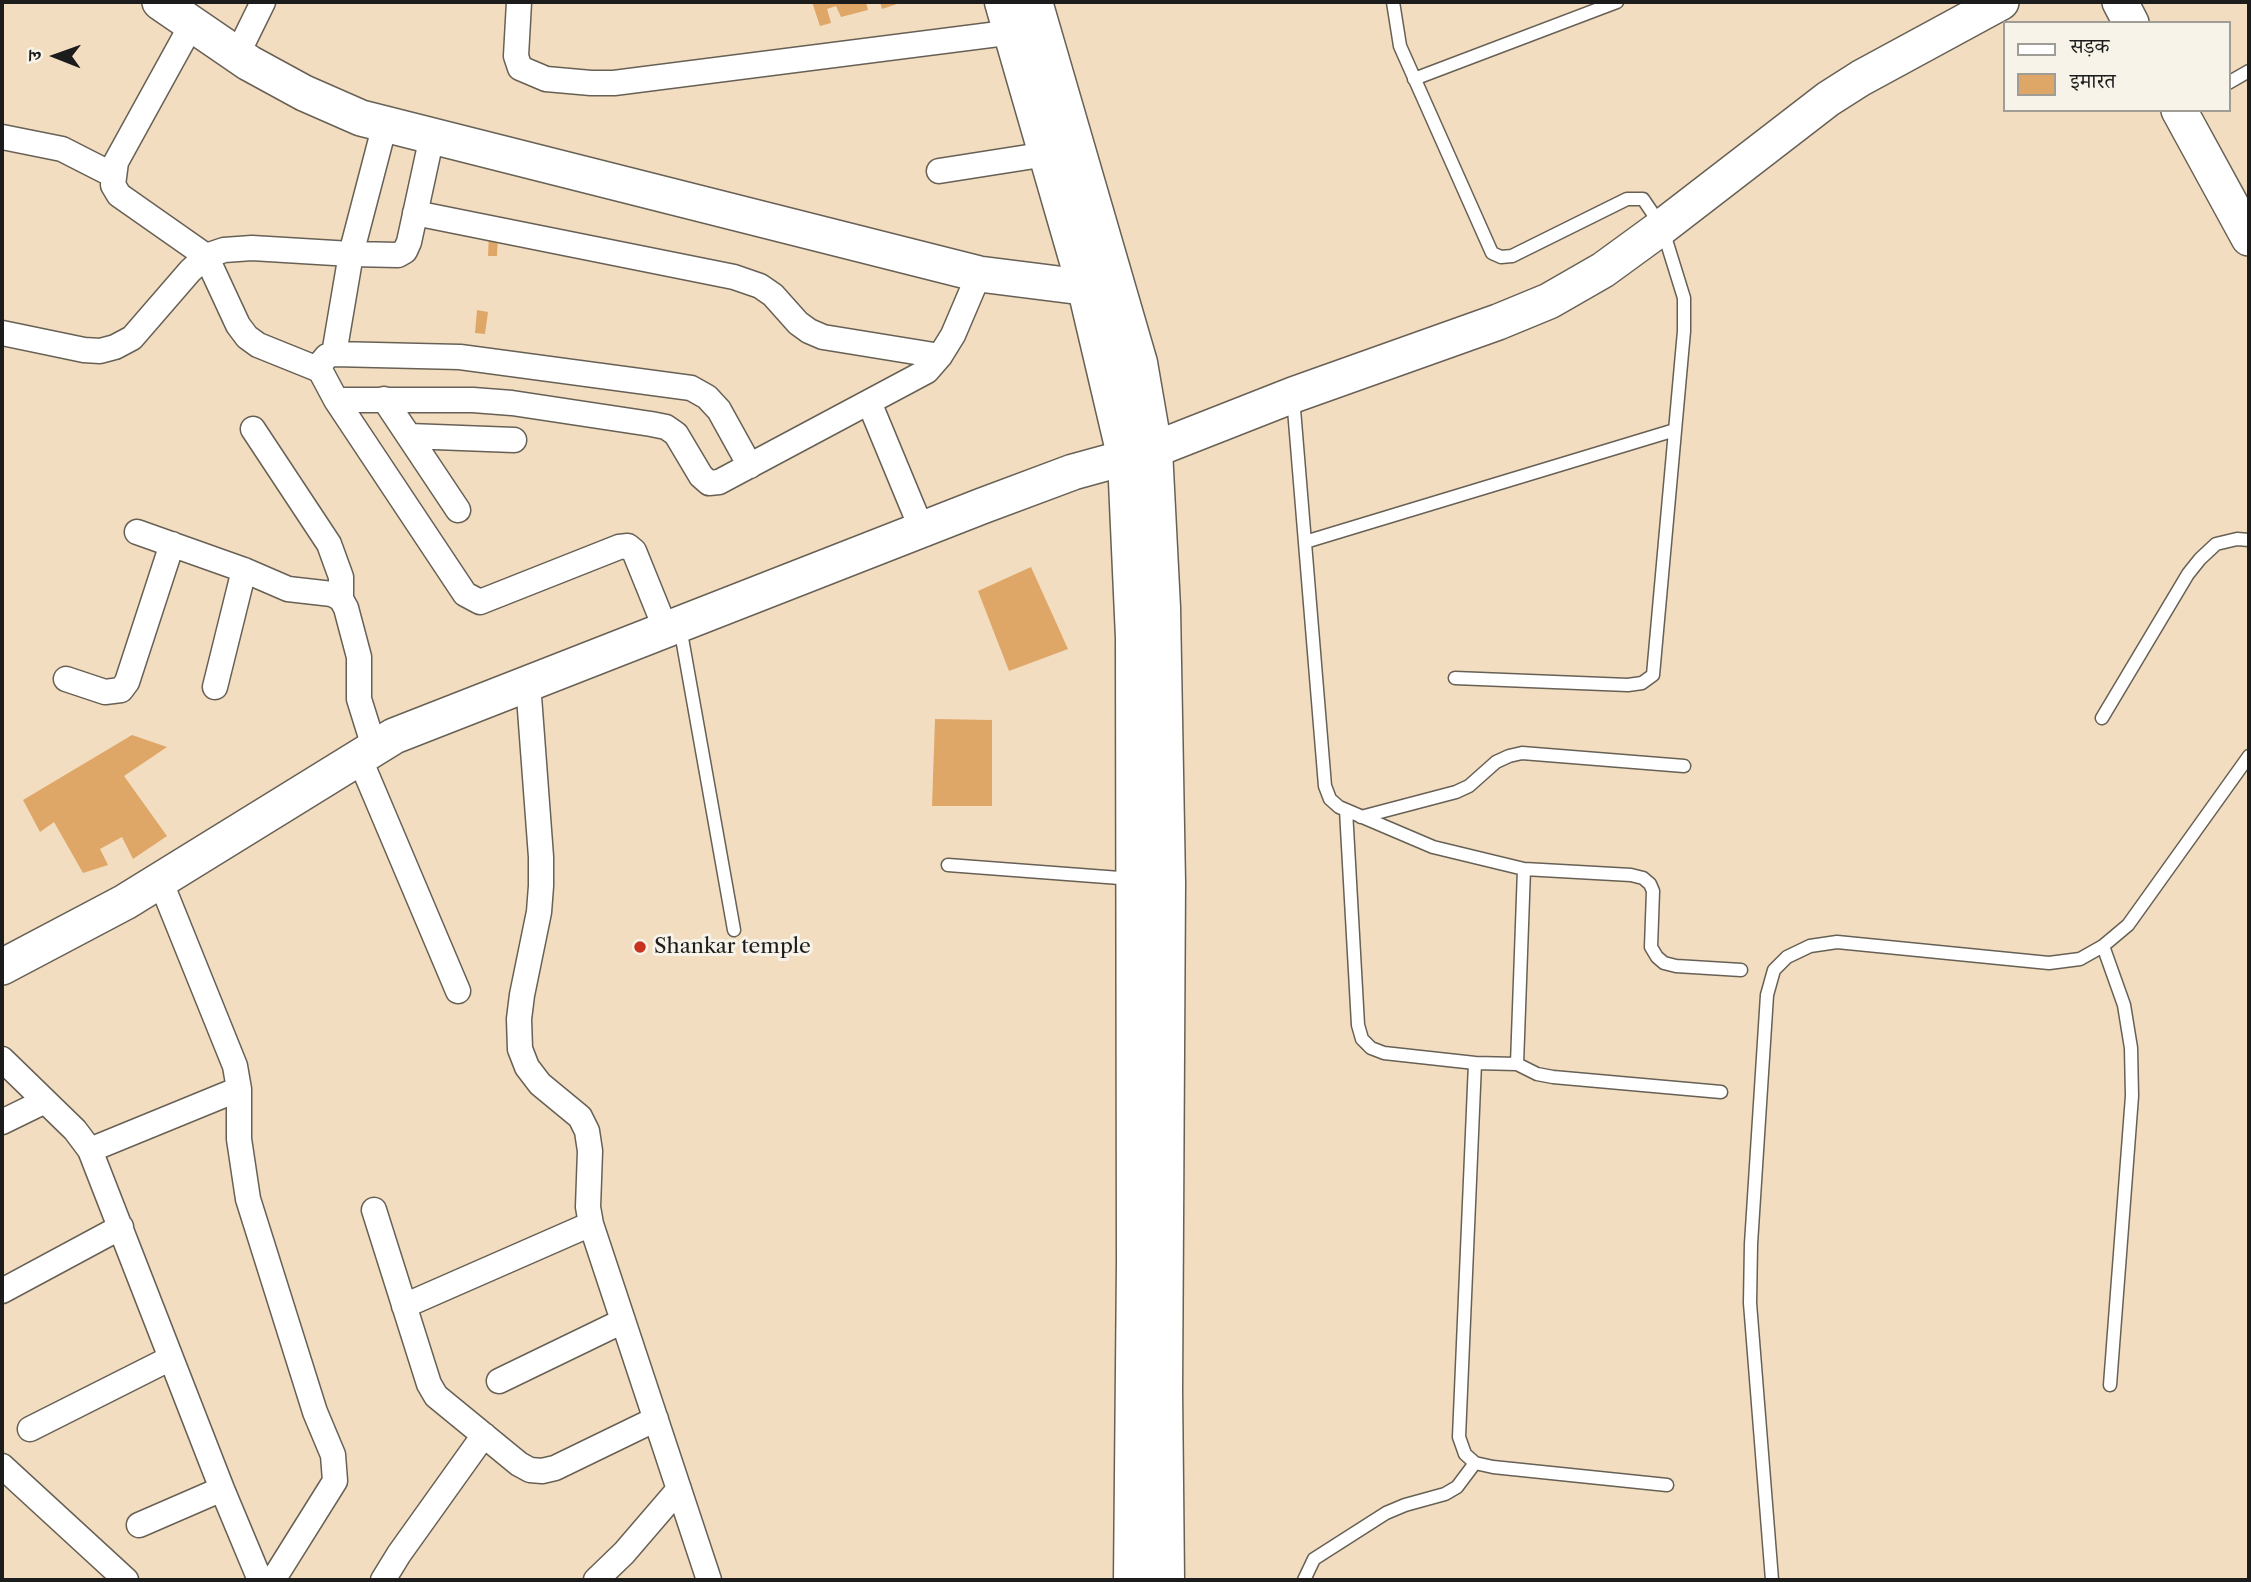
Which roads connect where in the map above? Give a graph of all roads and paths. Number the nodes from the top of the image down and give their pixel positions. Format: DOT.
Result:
graph roads {
  1 [pos="160,2"];
  2 [pos="263,2"];
  3 [pos="519,2"];
  4 [pos="1393,2"];
  5 [pos="1617,2"];
  6 [pos="2001,2"];
  7 [pos="2120,2"];
  8 [pos="1017,12"];
  9 [pos="2131,21"];
  10 [pos="192,24"];
  11 [pos="237,55"];
  12 [pos="2249,71"];
  13 [pos="1414,79"];
  14 [pos="2230,82"];
  15 [pos="2180,112"];
  16 [pos="385,124"];
  17 [pos="432,136"];
  18 [pos="2,137"];
  19 [pos="1062,151"];
  20 [pos="939,171"];
  21 [pos="113,175"];
  22 [pos="415,213"];
  23 [pos="1662,227"];
  24 [pos="2249,238"];
  25 [pos="351,254"];
  26 [pos="206,256"];
  27 [pos="979,274"];
  28 [pos="1102,290"];
  29 [pos="2,333"];
  30 [pos="940,356"];
  31 [pos="327,362"];
  32 [pos="1293,395"];
  33 [pos="384,399"];
  34 [pos="336,400"];
  35 [pos="869,402"];
  36 [pos="253,429"];
  37 [pos="1675,430"];
  38 [pos="408,436"];
  39 [pos="514,440"];
  40 [pos="1140,454"];
  41 [pos="750,466"];
  42 [pos="458,510"];
  43 [pos="922,530"];
  44 [pos="137,532"];
  45 [pos="2249,540"];
  46 [pos="1305,542"];
  47 [pos="172,544"];
  48 [pos="244,570"];
  49 [pos="341,599"];
  50 [pos="673,627"];
  51 [pos="1455,678"];
  52 [pos="66,679"];
  53 [pos="528,683"];
  54 [pos="215,687"];
  55 [pos="2102,718"];
  56 [pos="367,752"];
  57 [pos="2249,756"];
  58 [pos="1684,765"];
  59 [pos="1346,810"];
  60 [pos="1361,817"];
  61 [pos="948,865"];
  62 [pos="1524,869"];
  63 [pos="1135,879"];
  64 [pos="160,880"];
  65 [pos="734,930"];
  66 [pos="2103,946"];
  67 [pos="2,967"];
  68 [pos="1741,970"];
  69 [pos="458,991"];
  70 [pos="2,1059"];
  71 [pos="1475,1063"];
  72 [pos="1517,1063"];
  73 [pos="239,1089"];
  74 [pos="1721,1092"];
  75 [pos="45,1101"];
  76 [pos="2,1122"];
  77 [pos="90,1150"];
  78 [pos="374,1210"];
  79 [pos="591,1224"];
  80 [pos="121,1227"];
  81 [pos="2,1291"];
  82 [pos="404,1306"];
  83 [pos="623,1321"];
  84 [pos="172,1358"];
  85 [pos="499,1381"];
  86 [pos="2110,1385"];
  87 [pos="656,1419"];
  88 [pos="30,1429"];
  89 [pos="484,1435"];
  90 [pos="1475,1463"];
  91 [pos="2,1466"];
  92 [pos="1667,1485"];
  93 [pos="222,1489"];
  94 [pos="679,1489"];
  95 [pos="139,1525"];
  96 [pos="126,1580"];
  97 [pos="260,1580"];
  98 [pos="273,1580"];
  99 [pos="383,1580"];
  100 [pos="596,1580"];
  101 [pos="709,1580"];
  102 [pos="1133,1580"];
  103 [pos="1165,1580"];
  104 [pos="1304,1580"];
  105 [pos="1772,1580"];
  1 -- 10 [label="street"];
  2 -- 11 [label="street"];
  3 -- 8 [label="street"];
  4 -- 13 [label="lane"];
  5 -- 13 [label="lane"];
  6 -- 23 [label="street"];
  7 -- 9 [label="street"];
  8 -- 19 [label="main road"];
  10 -- 11 [label="street"];
  10 -- 21 [label="street"];
  11 -- 16 [label="street"];
  12 -- 14 [label="lane"];
  13 -- 23 [label="lane"];
  15 -- 24 [label="street"];
  16 -- 17 [label="street"];
  16 -- 25 [label="street"];
  17 -- 22 [label="street"];
  17 -- 27 [label="street"];
  18 -- 21 [label="street"];
  19 -- 20 [label="street"];
  19 -- 28 [label="main road"];
  21 -- 26 [label="street"];
  22 -- 25 [label="street"];
  22 -- 30 [label="street"];
  23 -- 32 [label="street"];
  23 -- 37 [label="lane"];
  25 -- 26 [label="street"];
  25 -- 31 [label="street"];
  26 -- 29 [label="street"];
  26 -- 31 [label="street"];
  27 -- 28 [label="street"];
  27 -- 30 [label="street"];
  28 -- 40 [label="main road"];
  30 -- 35 [label="street"];
  31 -- 34 [label="street"];
  31 -- 41 [label="street"];
  32 -- 40 [label="street"];
  32 -- 46 [label="lane"];
  33 -- 34 [label="street"];
  33 -- 38 [label="street"];
  33 -- 41 [label="street"];
  34 -- 50 [label="street"];
  35 -- 41 [label="street"];
  35 -- 43 [label="street"];
  36 -- 49 [label="street"];
  37 -- 46 [label="lane"];
  37 -- 51 [label="lane"];
  38 -- 39 [label="street"];
  38 -- 42 [label="street"];
  40 -- 43 [label="street"];
  40 -- 63 [label="main road"];
  40 -- 103 [label="main road"];
  43 -- 50 [label="street"];
  44 -- 47 [label="street"];
  45 -- 55 [label="lane"];
  46 -- 59 [label="lane"];
  47 -- 48 [label="street"];
  47 -- 52 [label="street"];
  48 -- 49 [label="street"];
  48 -- 54 [label="street"];
  49 -- 56 [label="street"];
  50 -- 53 [label="street"];
  50 -- 65 [label="lane"];
  53 -- 56 [label="street"];
  53 -- 79 [label="street"];
  56 -- 64 [label="street"];
  56 -- 69 [label="street"];
  57 -- 66 [label="lane"];
  58 -- 60 [label="lane"];
  59 -- 60 [label="lane"];
  59 -- 71 [label="lane"];
  60 -- 62 [label="lane"];
  61 -- 63 [label="lane"];
  62 -- 68 [label="lane"];
  62 -- 72 [label="lane"];
  63 -- 102 [label="main road"];
  64 -- 67 [label="street"];
  64 -- 73 [label="street"];
  66 -- 86 [label="lane"];
  66 -- 105 [label="lane"];
  70 -- 75 [label="street"];
  71 -- 72 [label="lane"];
  71 -- 90 [label="lane"];
  72 -- 74 [label="lane"];
  73 -- 77 [label="street"];
  73 -- 98 [label="street"];
  75 -- 76 [label="street"];
  75 -- 77 [label="street"];
  77 -- 80 [label="street"];
  78 -- 82 [label="street"];
  79 -- 82 [label="street"];
  79 -- 83 [label="street"];
  80 -- 81 [label="street"];
  80 -- 84 [label="street"];
  82 -- 89 [label="street"];
  83 -- 85 [label="street"];
  83 -- 87 [label="street"];
  84 -- 88 [label="street"];
  84 -- 93 [label="street"];
  87 -- 89 [label="street"];
  87 -- 94 [label="street"];
  89 -- 99 [label="street"];
  90 -- 92 [label="lane"];
  90 -- 104 [label="lane"];
  91 -- 96 [label="street"];
  93 -- 95 [label="street"];
  93 -- 97 [label="street"];
  94 -- 100 [label="street"];
  94 -- 101 [label="street"];
}
